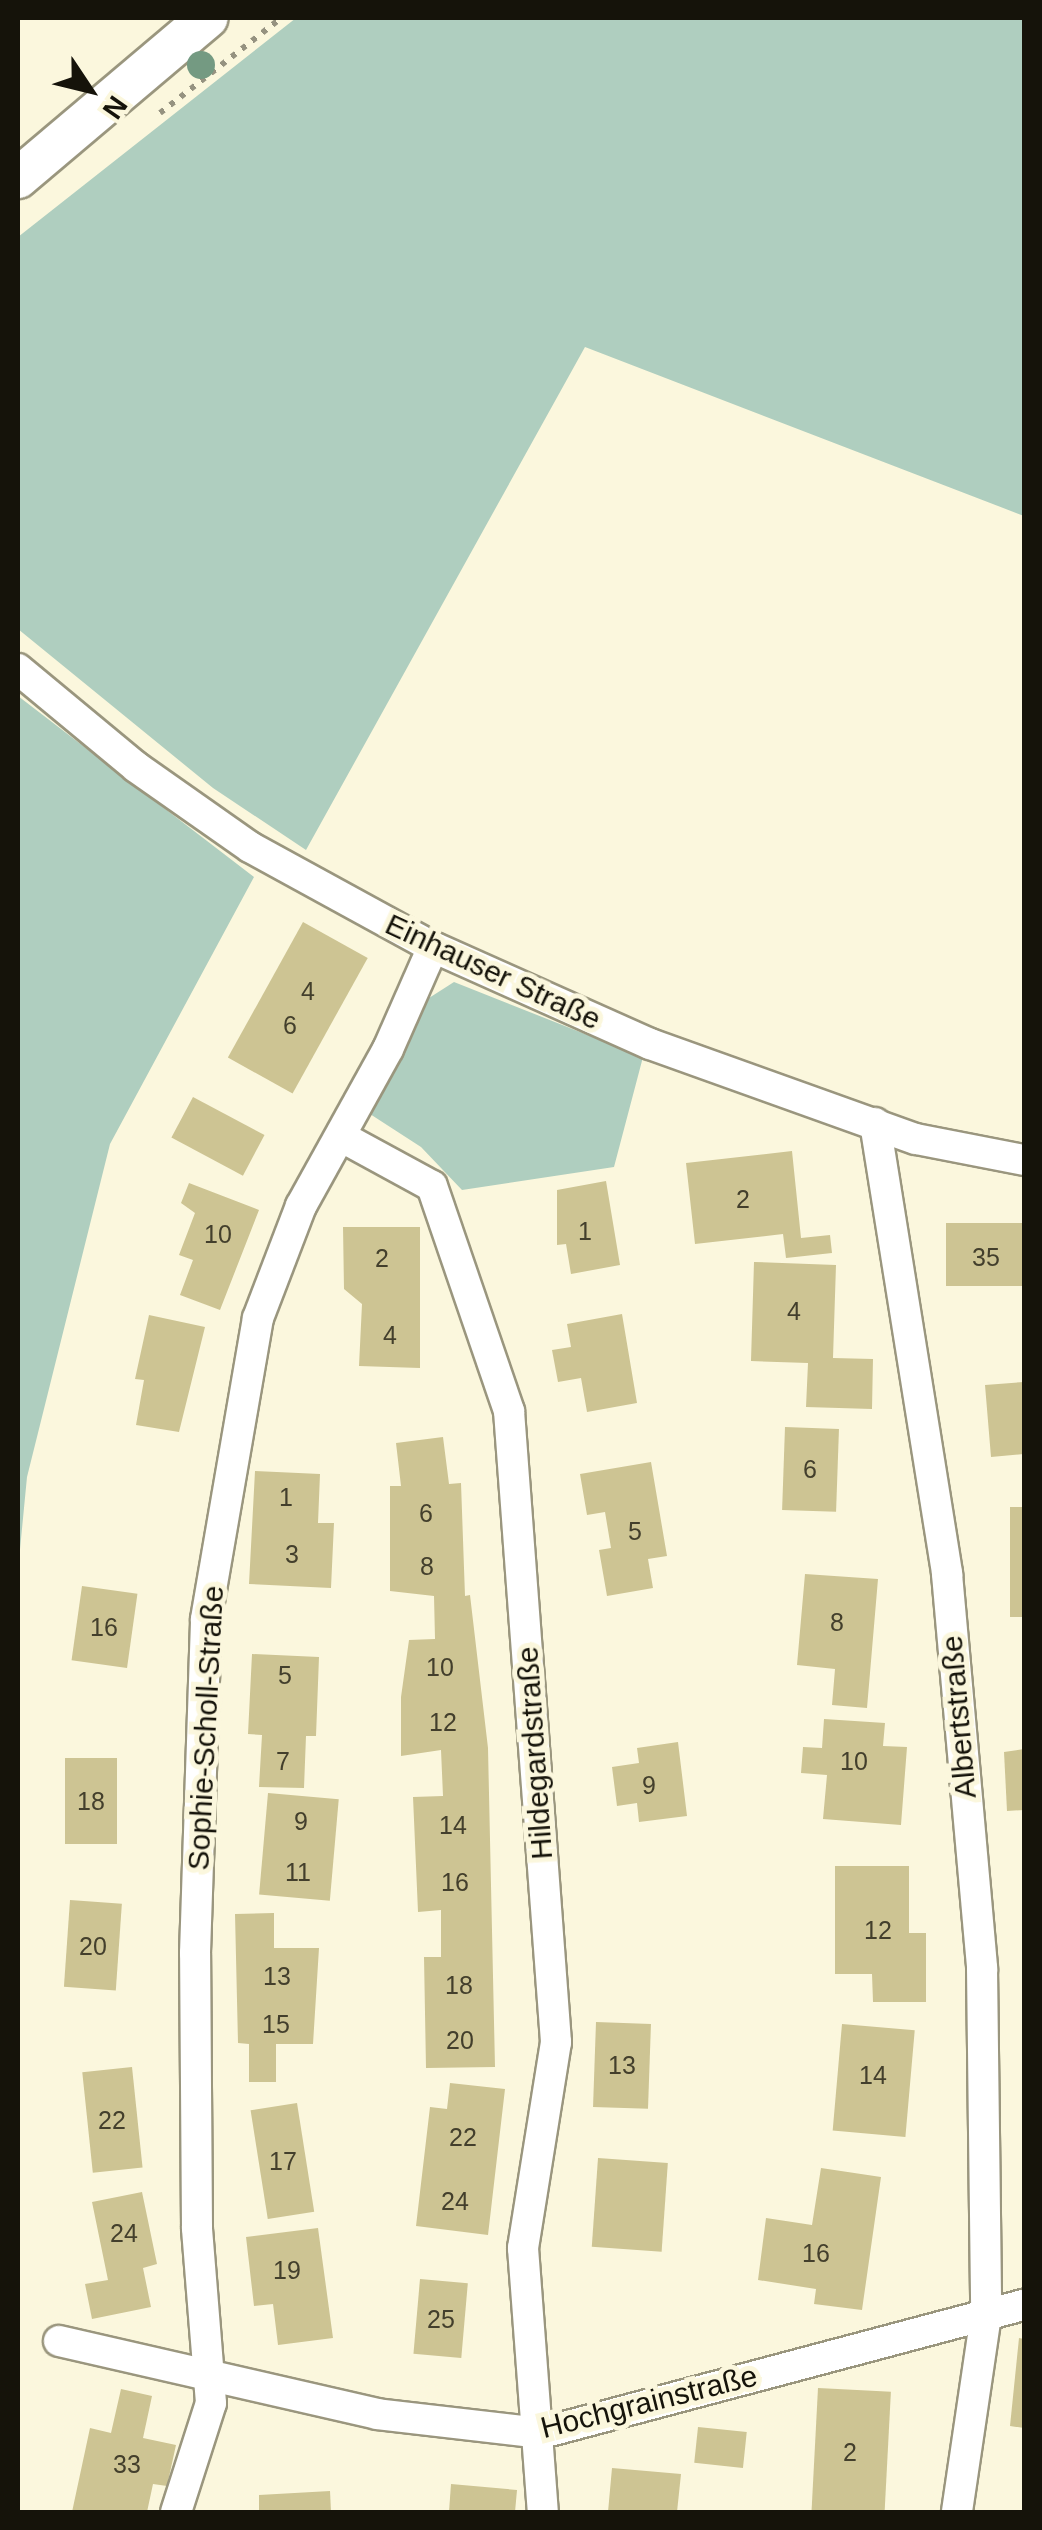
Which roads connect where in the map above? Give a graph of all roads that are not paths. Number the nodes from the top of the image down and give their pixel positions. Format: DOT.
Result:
graph roads {
  1 [pos="207,18"];
  2 [pos="18,178"];
  3 [pos="18,669"];
  4 [pos="433,947"];
  5 [pos="875,1123"];
  6 [pos="342,1136"];
  7 [pos="1024,1160"];
  8 [pos="1024,2305"];
  9 [pos="986,2316"];
  10 [pos="59,2341"];
  11 [pos="212,2372"];
  12 [pos="542,2433"];
  13 [pos="176,2512"];
  14 [pos="543,2512"];
  15 [pos="958,2512"];
  1 -- 2 [label="street"];
  3 -- 4 [label="street, Einhauser Straße"];
  4 -- 5 [label="street, Einhauser Straße"];
  4 -- 6 [label="street, Sophie-Scholl-Straße"];
  5 -- 7 [label="street, Einhauser Straße"];
  5 -- 9 [label="street, Albertstraße"];
  6 -- 11 [label="street, Sophie-Scholl-Straße"];
  6 -- 12 [label="street, Hildegardstraße"];
  8 -- 9 [label="street, Hochgrainstraße"];
  9 -- 12 [label="street, Hochgrainstraße"];
  9 -- 15 [label="street, Albertstraße"];
  10 -- 11 [label="street, Hochgrainstraße"];
  11 -- 12 [label="street, Hochgrainstraße"];
  11 -- 13 [label="street"];
  12 -- 14 [label="street, Hildegardstraße"];
}
